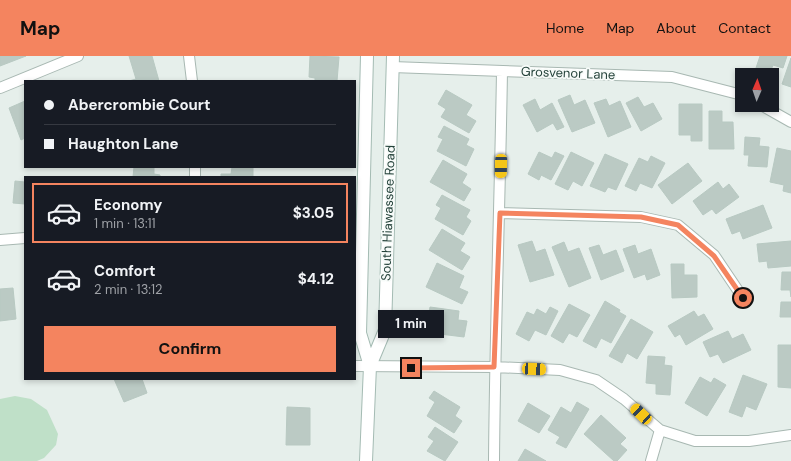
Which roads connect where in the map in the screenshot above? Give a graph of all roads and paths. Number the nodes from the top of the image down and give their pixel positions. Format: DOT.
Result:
graph roads {
  1 [pos="78,56"];
  2 [pos="189,56"];
  3 [pos="367,56"];
  4 [pos="393,61"];
  5 [pos="502,71"];
  6 [pos="192,80"];
  7 [pos="0,88"];
  8 [pos="735,93"];
  9 [pos="773,112"];
  10 [pos="791,122"];
  11 [pos="500,213"];
  12 [pos="24,238"];
  13 [pos="0,240"];
  14 [pos="743,298"];
  15 [pos="356,366"];
  16 [pos="370,366"];
  17 [pos="494,367"];
  18 [pos="660,430"];
  19 [pos="791,435"];
  20 [pos="366,460"];
  21 [pos="494,461"];
  22 [pos="651,461"];
  1 -- 7 [label="street"];
  2 -- 6 [label="street"];
  3 -- 16 [label="street, South Hiawassee Road"];
  4 -- 5 [label="street, Grosvenor Lane"];
  4 -- 16 [label="street, South Hiawassee Road"];
  5 -- 8 [label="street, Grosvenor Lane"];
  5 -- 11 [label="street"];
  9 -- 10 [label="street"];
  11 -- 14 [label="street"];
  11 -- 17 [label="street"];
  12 -- 13 [label="street"];
  15 -- 16 [label="street"];
  16 -- 17 [label="street"];
  16 -- 20 [label="street, South Hiawassee Road"];
  17 -- 18 [label="street"];
  17 -- 21 [label="street"];
  18 -- 19 [label="street"];
  18 -- 22 [label="street"];
}
